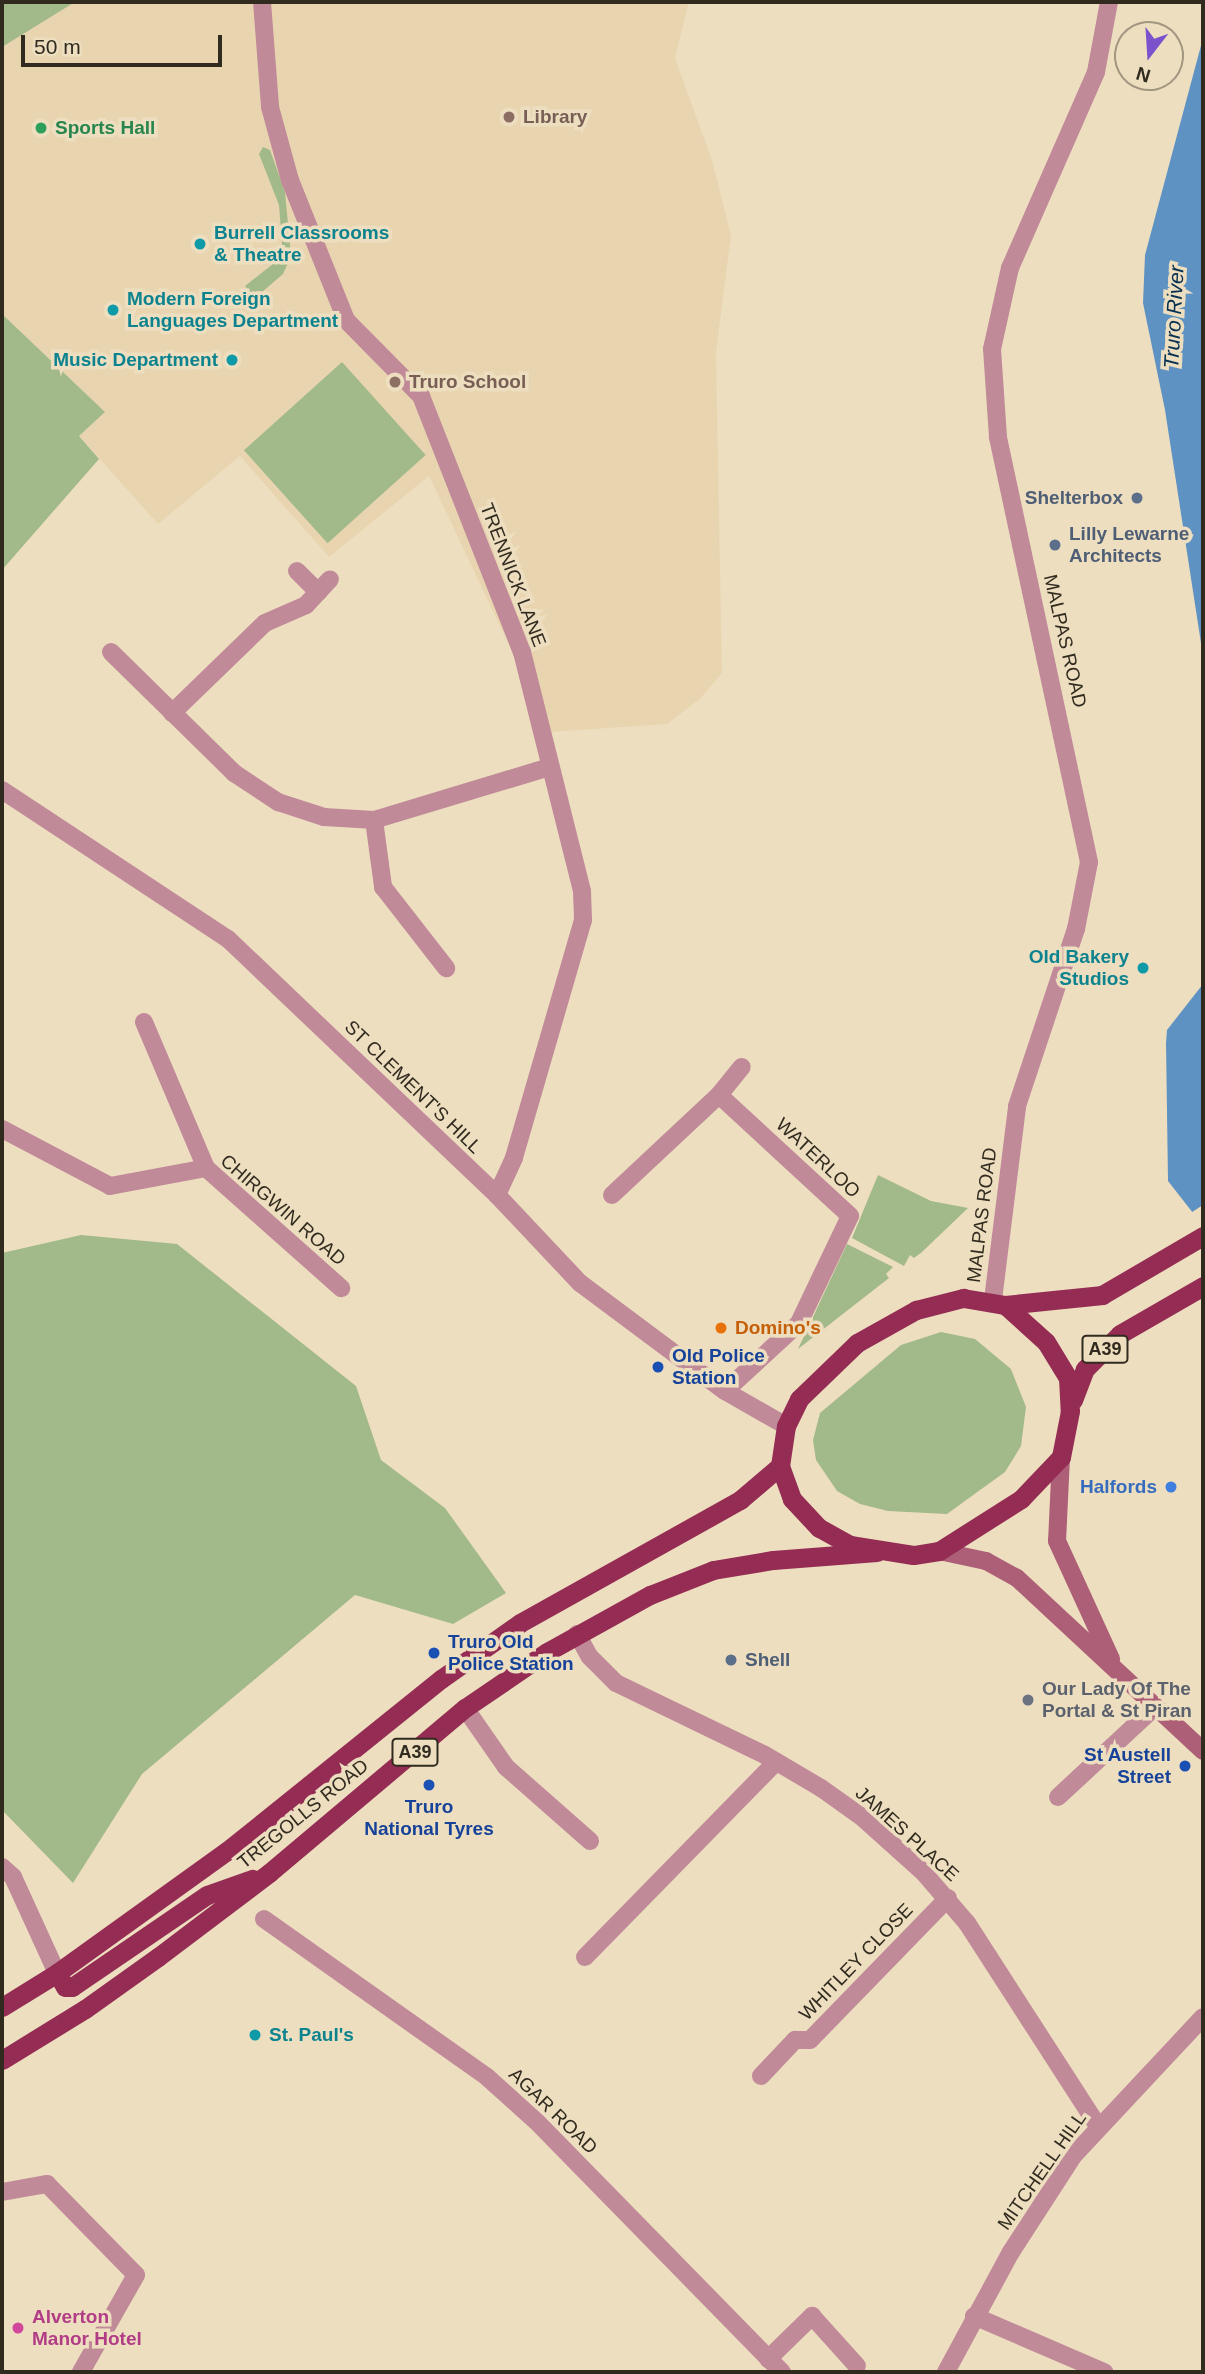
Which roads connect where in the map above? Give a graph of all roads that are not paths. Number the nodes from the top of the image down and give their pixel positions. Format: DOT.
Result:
graph roads {
  1 [pos="262,2"];
  2 [pos="1109,2"];
  3 [pos="296,571"];
  4 [pos="111,652"];
  5 [pos="172,713"];
  6 [pos="550,767"];
  7 [pos="2,790"];
  8 [pos="374,820"];
  9 [pos="446,968"];
  10 [pos="144,1023"];
  11 [pos="742,1067"];
  12 [pos="719,1095"];
  13 [pos="2,1131"];
  14 [pos="206,1168"];
  15 [pos="496,1195"];
  16 [pos="612,1195"];
  17 [pos="1203,1236"];
  18 [pos="1203,1286"];
  19 [pos="341,1288"];
  20 [pos="999,1303"];
  21 [pos="725,1391"];
  22 [pos="1070,1411"];
  23 [pos="786,1426"];
  24 [pos="1061,1457"];
  25 [pos="780,1466"];
  26 [pos="939,1550"];
  27 [pos="877,1552"];
  28 [pos="577,1634"];
  29 [pos="1114,1666"];
  30 [pos="1155,1707"];
  31 [pos="465,1708"];
  32 [pos="1203,1751"];
  33 [pos="776,1762"];
  34 [pos="1058,1797"];
  35 [pos="590,1842"];
  36 [pos="2,1867"];
  37 [pos="269,1873"];
  38 [pos="948,1898"];
  39 [pos="264,1919"];
  40 [pos="585,1957"];
  41 [pos="57,1973"];
  42 [pos="2,2007"];
  43 [pos="1203,2017"];
  44 [pos="2,2060"];
  45 [pos="761,2076"];
  46 [pos="1098,2126"];
  47 [pos="2,2192"];
  48 [pos="974,2316"];
  49 [pos="768,2359"];
  50 [pos="857,2366"];
  51 [pos="81,2372"];
  52 [pos="782,2372"];
  53 [pos="946,2372"];
  54 [pos="1104,2372"];
  1 -- 6 [label="street, TRENNICK LANE"];
  2 -- 20 [label="street, MALPAS ROAD"];
  3 -- 5 [label="street"];
  4 -- 5 [label="street"];
  5 -- 8 [label="street"];
  6 -- 8 [label="street"];
  6 -- 15 [label="street, TRENNICK LANE"];
  7 -- 15 [label="street, ST CLEMENT'S HILL"];
  8 -- 9 [label="street"];
  10 -- 14 [label="street"];
  11 -- 12 [label="street"];
  12 -- 16 [label="street"];
  12 -- 21 [label="street, WATERLOO"];
  13 -- 14 [label="street, CHIRGWIN ROAD"];
  14 -- 19 [label="street, CHIRGWIN ROAD"];
  15 -- 21 [label="street, ST CLEMENT'S HILL"];
  17 -- 20 [label="highway"];
  18 -- 22 [label="highway, A39"];
  20 -- 22 [label="highway"];
  20 -- 23 [label="highway"];
  21 -- 23 [label="street, ST CLEMENT'S HILL"];
  22 -- 24 [label="highway"];
  23 -- 25 [label="highway"];
  24 -- 26 [label="highway"];
  24 -- 29 [label="main road"];
  25 -- 27 [label="highway"];
  25 -- 41 [label="highway, TREGOLLS ROAD / A39"];
  26 -- 27 [label="highway"];
  26 -- 29 [label="main road"];
  27 -- 28 [label="highway, TREGOLLS ROAD / A39"];
  28 -- 31 [label="highway, TREGOLLS ROAD / A39"];
  28 -- 33 [label="street, JAMES PLACE"];
  29 -- 30 [label="main road"];
  30 -- 32 [label="main road"];
  30 -- 34 [label="street"];
  31 -- 35 [label="street"];
  31 -- 37 [label="highway, TREGOLLS ROAD / A39"];
  33 -- 38 [label="street, JAMES PLACE"];
  33 -- 40 [label="street"];
  36 -- 41 [label="street"];
  37 -- 41 [label="highway, A39"];
  37 -- 44 [label="highway, TREGOLLS ROAD / A39"];
  38 -- 45 [label="street, WHITLEY CLOSE"];
  38 -- 46 [label="street, JAMES PLACE"];
  39 -- 49 [label="street, AGAR ROAD"];
  41 -- 42 [label="highway, TREGOLLS ROAD / A39"];
  43 -- 46 [label="street, MITCHELL HILL"];
  46 -- 48 [label="street, MITCHELL HILL"];
  47 -- 51 [label="street"];
  48 -- 53 [label="street, MITCHELL HILL"];
  48 -- 54 [label="street"];
  49 -- 50 [label="street"];
  49 -- 52 [label="street, AGAR ROAD"];
}
